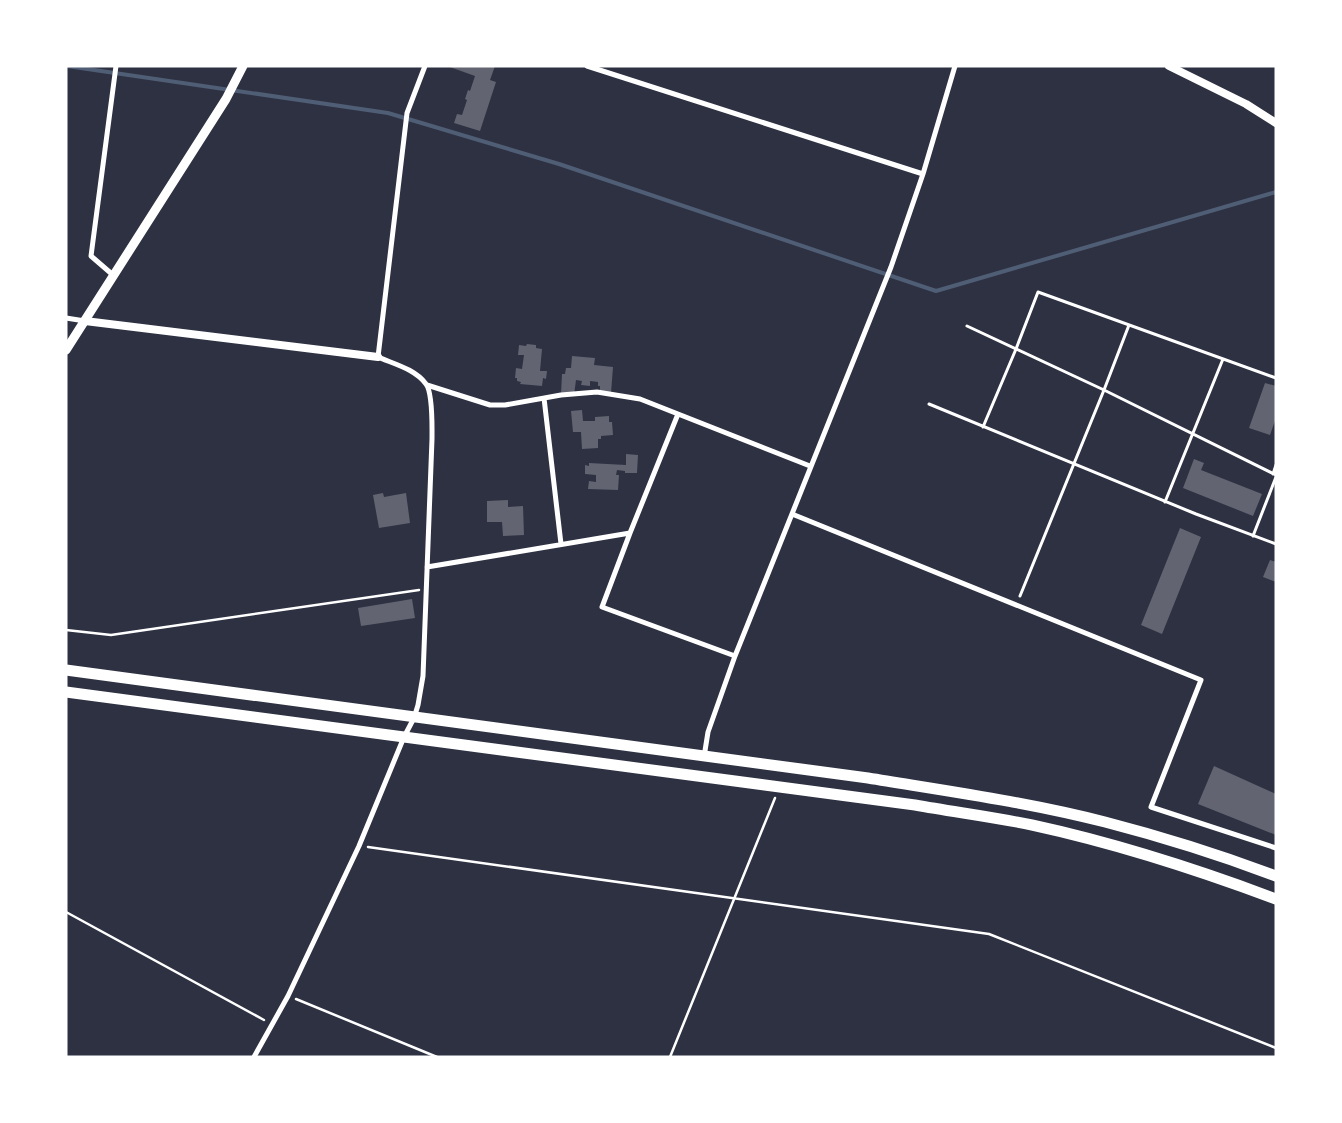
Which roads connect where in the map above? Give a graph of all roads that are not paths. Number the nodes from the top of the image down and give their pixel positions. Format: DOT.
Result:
graph roads {
  1 [pos="116,66"];
  2 [pos="243,66"];
  3 [pos="425,66"];
  4 [pos="587,66"];
  5 [pos="955,66"];
  6 [pos="1169,66"];
  7 [pos="1276,123"];
  8 [pos="923,174"];
  9 [pos="113,275"];
  10 [pos="66,318"];
  11 [pos="85,321"];
  12 [pos="1129,325"];
  13 [pos="967,326"];
  14 [pos="1016,349"];
  15 [pos="66,350"];
  16 [pos="378,357"];
  17 [pos="1223,359"];
  18 [pos="1276,378"];
  19 [pos="427,385"];
  20 [pos="1104,390"];
  21 [pos="544,398"];
  22 [pos="929,404"];
  23 [pos="678,414"];
  24 [pos="983,427"];
  25 [pos="1192,435"];
  26 [pos="1073,464"];
  27 [pos="1276,464"];
  28 [pos="810,466"];
  29 [pos="1275,475"];
  30 [pos="1165,502"];
  31 [pos="792,514"];
  32 [pos="630,533"];
  33 [pos="1253,536"];
  34 [pos="561,544"];
  35 [pos="1276,544"];
  36 [pos="427,567"];
  37 [pos="1020,596"];
  38 [pos="735,656"];
  39 [pos="66,670"];
  40 [pos="66,692"];
  41 [pos="414,718"];
  42 [pos="404,737"];
  43 [pos="704,757"];
  44 [pos="1276,848"];
  45 [pos="1276,876"];
  46 [pos="1276,899"];
  47 [pos="254,1057"];
  1 -- 9 [label="street"];
  2 -- 9 [label="main road"];
  3 -- 16 [label="street"];
  4 -- 8 [label="street"];
  5 -- 8 [label="street"];
  6 -- 7 [label="street"];
  8 -- 28 [label="street"];
  9 -- 11 [label="main road"];
  10 -- 11 [label="street"];
  11 -- 15 [label="main road"];
  11 -- 16 [label="street"];
  12 -- 14 [label="lane"];
  12 -- 17 [label="lane"];
  12 -- 20 [label="lane"];
  13 -- 14 [label="lane"];
  14 -- 20 [label="lane"];
  14 -- 24 [label="lane"];
  16 -- 19 [label="street"];
  17 -- 18 [label="lane"];
  17 -- 25 [label="lane"];
  19 -- 21 [label="street"];
  19 -- 36 [label="street"];
  20 -- 25 [label="lane"];
  20 -- 26 [label="lane"];
  21 -- 23 [label="street"];
  21 -- 34 [label="street"];
  22 -- 24 [label="lane"];
  23 -- 28 [label="street"];
  23 -- 32 [label="street"];
  24 -- 26 [label="lane"];
  25 -- 29 [label="lane"];
  25 -- 30 [label="lane"];
  26 -- 30 [label="lane"];
  26 -- 37 [label="lane"];
  27 -- 29 [label="lane"];
  28 -- 31 [label="street"];
  29 -- 33 [label="lane"];
  30 -- 33 [label="lane"];
  31 -- 38 [label="street"];
  31 -- 44 [label="street"];
  32 -- 34 [label="street"];
  32 -- 38 [label="street"];
  33 -- 35 [label="lane"];
  34 -- 36 [label="street"];
  36 -- 41 [label="street"];
  38 -- 43 [label="street"];
  39 -- 41 [label="highway"];
  40 -- 42 [label="highway"];
  41 -- 42 [label="street"];
  41 -- 43 [label="highway"];
  42 -- 46 [label="highway"];
  42 -- 47 [label="street"];
  43 -- 45 [label="highway"];
}
